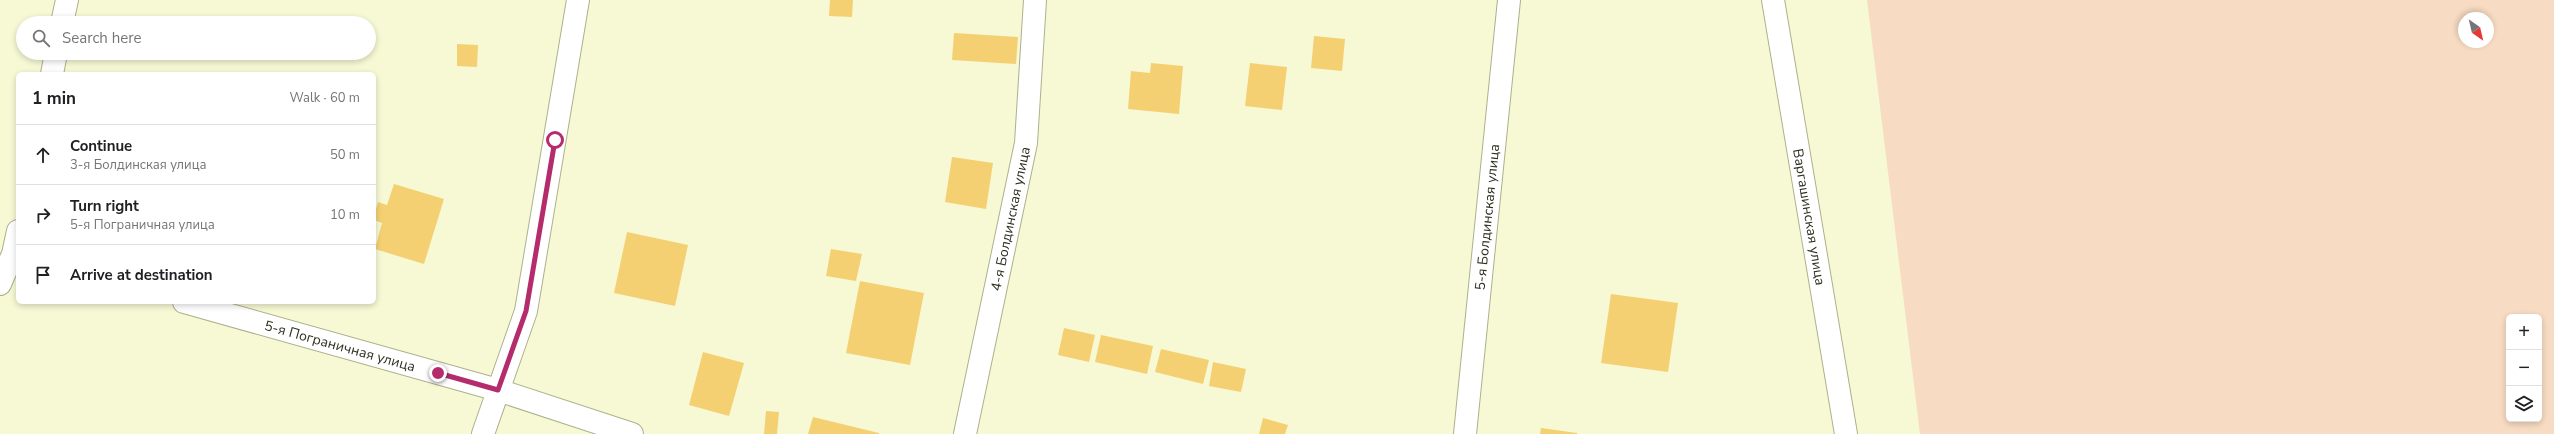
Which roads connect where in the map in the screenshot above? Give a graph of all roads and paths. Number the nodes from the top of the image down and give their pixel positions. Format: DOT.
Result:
graph roads {
  1 [pos="67,0"];
  2 [pos="578,0"];
  3 [pos="1035,0"];
  4 [pos="1509,0"];
  5 [pos="1773,0"];
  6 [pos="64,16"];
  7 [pos="55,60"];
  8 [pos="52,72"];
  9 [pos="16,236"];
  10 [pos="10,253"];
  11 [pos="0,284"];
  12 [pos="191,304"];
  13 [pos="498,390"];
  14 [pos="483,434"];
  15 [pos="632,434"];
  16 [pos="965,434"];
  17 [pos="1465,434"];
  18 [pos="1846,434"];
  1 -- 6 [label="street"];
  2 -- 13 [label="street"];
  3 -- 16 [label="street, 4-я Болдинская улица"];
  4 -- 17 [label="street, 5-я Болдинская улица"];
  5 -- 18 [label="street, Варгашинская улица"];
  7 -- 8 [label="street"];
  9 -- 10 [label="street"];
  10 -- 11 [label="street"];
  12 -- 13 [label="street, 5-я Пограничная улица"];
  13 -- 14 [label="street"];
  13 -- 15 [label="street, 5-я Пограничная улица"];
}
